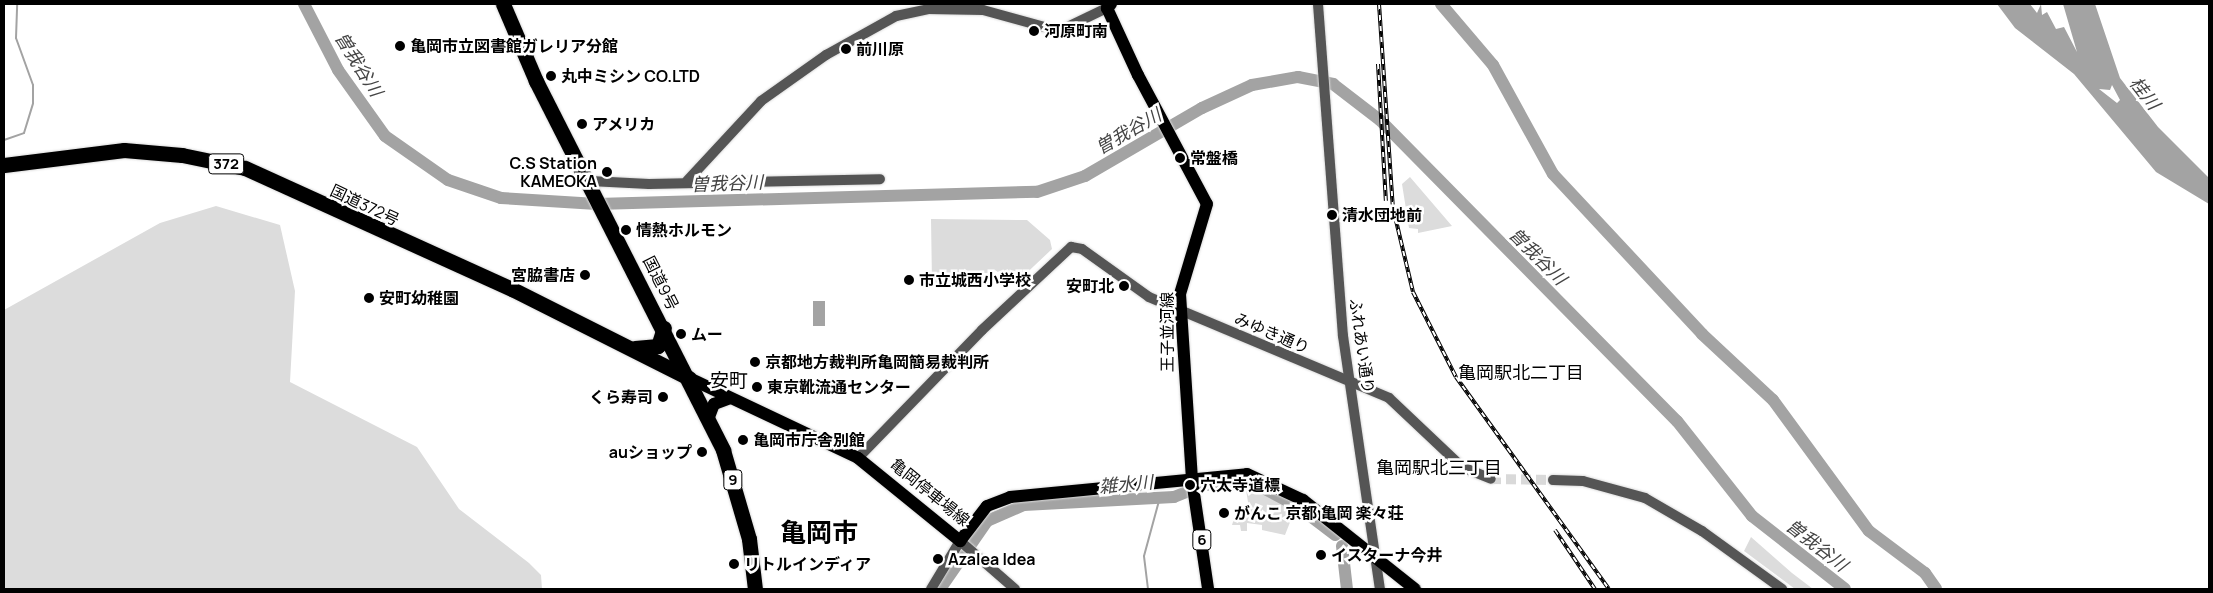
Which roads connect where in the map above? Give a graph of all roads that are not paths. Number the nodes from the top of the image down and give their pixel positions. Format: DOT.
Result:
graph roads {
  1 [pos="503,4"];
  2 [pos="1318,4"];
  3 [pos="1109,6"];
  4 [pos="4,165"];
  5 [pos="880,179"];
  6 [pos="687,181"];
  7 [pos="592,184"];
  8 [pos="1181,311"];
  9 [pos="664,328"];
  10 [pos="629,346"];
  11 [pos="689,378"];
  12 [pos="1352,382"];
  13 [pos="728,399"];
  14 [pos="709,417"];
  15 [pos="858,458"];
  16 [pos="1491,479"];
  17 [pos="1553,480"];
  18 [pos="1194,485"];
  19 [pos="962,543"];
  20 [pos="1376,556"];
  21 [pos="756,589"];
  22 [pos="931,589"];
  23 [pos="1015,589"];
  24 [pos="1208,589"];
  25 [pos="1380,589"];
  26 [pos="1415,589"];
  27 [pos="1782,589"];
  1 -- 7 [label="highway, 国道9号 / 9"];
  2 -- 12 [label="street, ふれあい通り"];
  3 -- 6 [label="street"];
  3 -- 8 [label="main road, 王子並河線"];
  4 -- 10 [label="highway, 国道372号 / 372"];
  5 -- 6 [label="street"];
  6 -- 7 [label="street"];
  7 -- 9 [label="highway, 国道9号 / 9"];
  8 -- 12 [label="street, みゆき通り"];
  8 -- 15 [label="street, みゆき通り"];
  8 -- 18 [label="main road, 王子並河線"];
  9 -- 10 [label="highway"];
  9 -- 11 [label="highway, 国道9号 / 9"];
  10 -- 11 [label="highway, 国道372号 / 372"];
  11 -- 13 [label="main road, 亀岡停車場線"];
  11 -- 14 [label="highway, 国道9号 / 9"];
  12 -- 16 [label="street, みゆき通り"];
  12 -- 20 [label="street, ふれあい通り"];
  13 -- 14 [label="main road"];
  13 -- 15 [label="main road, 亀岡停車場線"];
  14 -- 21 [label="highway, 国道9号 / 9"];
  15 -- 19 [label="main road, 亀岡停車場線"];
  17 -- 27 [label="street"];
  18 -- 19 [label="main road, 亀岡停車場線"];
  18 -- 20 [label="main road, 亀岡停車場線"];
  18 -- 24 [label="main road, 6"];
  19 -- 22 [label="street"];
  19 -- 23 [label="street"];
  20 -- 25 [label="street, ふれあい通り"];
  20 -- 26 [label="main road, 亀岡停車場線"];
}
